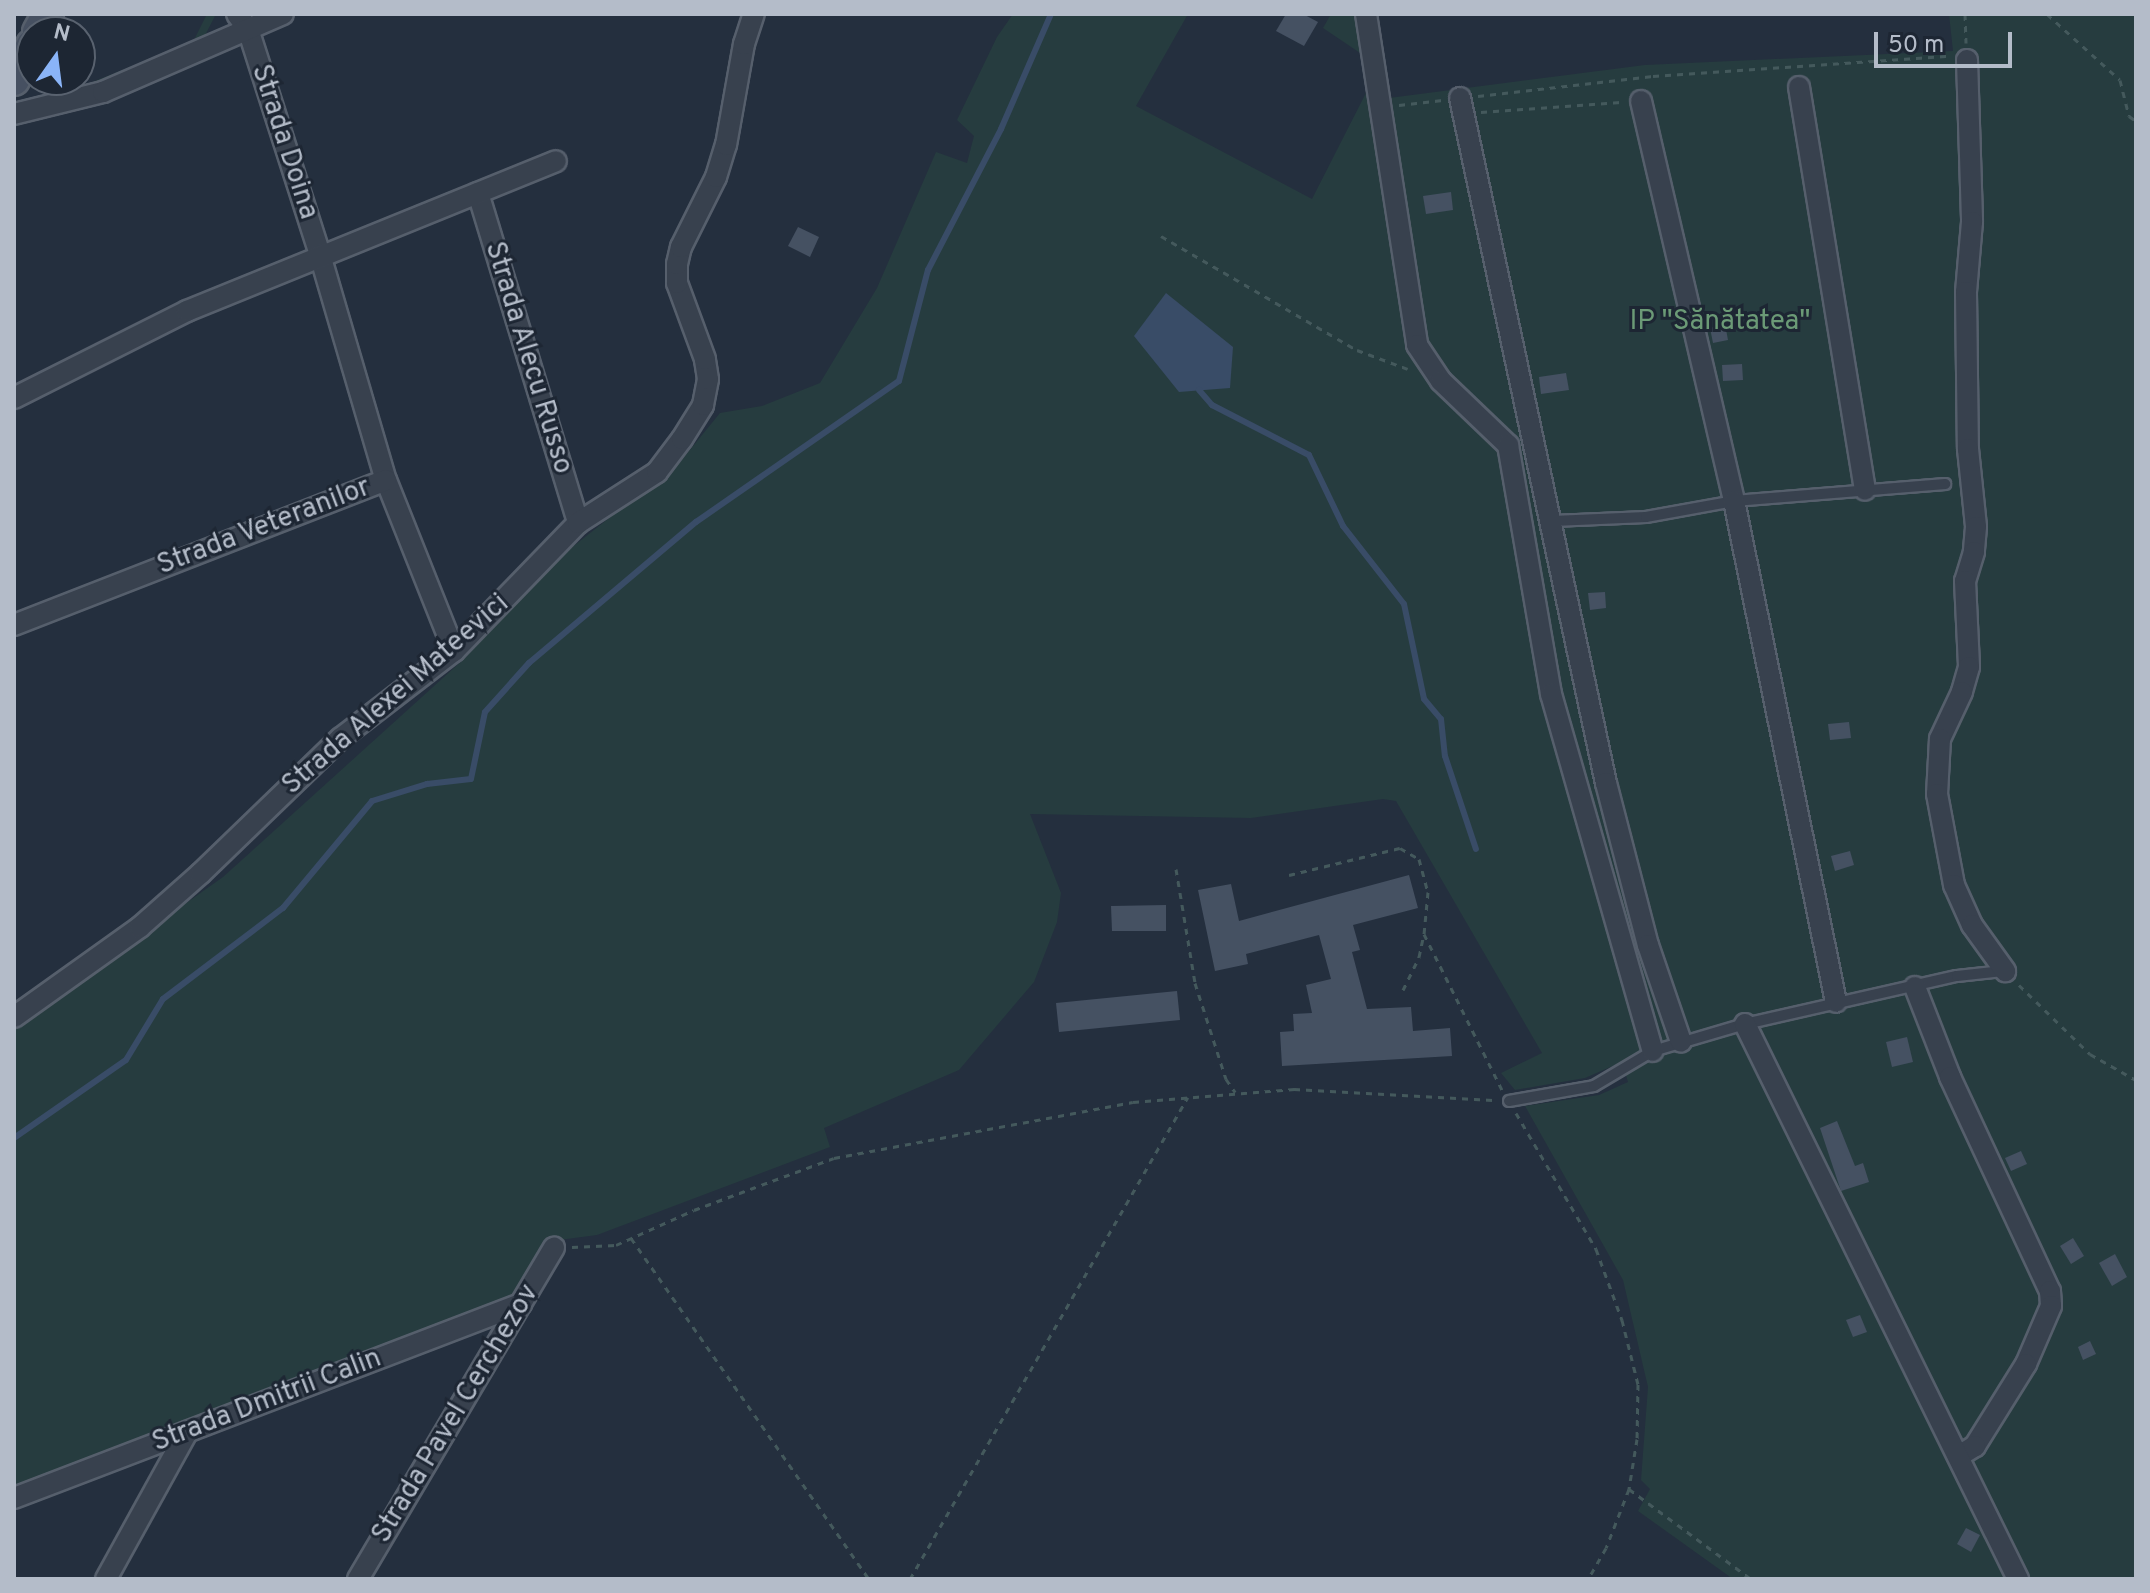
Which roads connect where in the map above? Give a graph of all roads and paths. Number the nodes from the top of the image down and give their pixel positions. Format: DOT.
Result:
graph roads {
  1 [pos="283,14"];
  2 [pos="754,14"];
  3 [pos="1366,14"];
  4 [pos="1965,14"];
  5 [pos="2047,14"];
  6 [pos="243,22"];
  7 [pos="1967,60"];
  8 [pos="1799,87"];
  9 [pos="1641,101"];
  10 [pos="1462,106"];
  11 [pos="1383,107"];
  12 [pos="14,114"];
  13 [pos="2136,121"];
  14 [pos="556,161"];
  15 [pos="478,193"];
  16 [pos="1161,236"];
  17 [pos="320,255"];
  18 [pos="1441,381"];
  19 [pos="14,398"];
  20 [pos="386,480"];
  21 [pos="1945,484"];
  22 [pos="1865,490"];
  23 [pos="1734,501"];
  24 [pos="1553,521"];
  25 [pos="578,523"];
  26 [pos="14,625"];
  27 [pos="454,651"];
  28 [pos="1176,869"];
  29 [pos="1289,875"];
  30 [pos="1424,934"];
  31 [pos="2005,971"];
  32 [pos="1915,987"];
  33 [pos="1403,990"];
  34 [pos="1836,1002"];
  35 [pos="14,1017"];
  36 [pos="1745,1024"];
  37 [pos="1681,1042"];
  38 [pos="1653,1051"];
  39 [pos="2136,1080"];
  40 [pos="1235,1092"];
  41 [pos="1189,1096"];
  42 [pos="1509,1101"];
  43 [pos="631,1238"];
  44 [pos="554,1248"];
  45 [pos="521,1304"];
  46 [pos="187,1432"];
  47 [pos="1959,1456"];
  48 [pos="1629,1489"];
  49 [pos="14,1498"];
  50 [pos="106,1579"];
  51 [pos="358,1579"];
  52 [pos="869,1579"];
  53 [pos="910,1579"];
  54 [pos="1588,1579"];
  55 [pos="1751,1579"];
  56 [pos="2018,1579"];
  1 -- 6 [label="street, Strada Doina"];
  2 -- 25 [label="street, Strada Alexei Mateevici"];
  3 -- 11 [label="street"];
  4 -- 7 [label="path"];
  5 -- 13 [label="path"];
  6 -- 12 [label="street, Strada Doina"];
  6 -- 17 [label="street, Strada Doina"];
  7 -- 10 [label="path"];
  7 -- 31 [label="street"];
  8 -- 22 [label="street"];
  9 -- 10 [label="path"];
  9 -- 23 [label="street"];
  10 -- 11 [label="path"];
  10 -- 24 [label="street"];
  11 -- 18 [label="street"];
  14 -- 15 [label="street"];
  15 -- 17 [label="street"];
  15 -- 25 [label="street, Strada Alecu Russo"];
  16 -- 18 [label="path"];
  17 -- 19 [label="street"];
  17 -- 20 [label="street"];
  18 -- 38 [label="street"];
  20 -- 26 [label="street, Strada Veteranilor"];
  20 -- 27 [label="street, Strada Veteranilor"];
  21 -- 22 [label="lane"];
  22 -- 23 [label="lane"];
  23 -- 24 [label="lane"];
  23 -- 34 [label="street"];
  24 -- 37 [label="street"];
  25 -- 27 [label="street, Strada Alexei Mateevici"];
  27 -- 35 [label="street, Strada Alexei Mateevici"];
  28 -- 40 [label="path"];
  29 -- 30 [label="path"];
  30 -- 33 [label="path"];
  30 -- 42 [label="path"];
  31 -- 32 [label="lane"];
  31 -- 39 [label="path"];
  32 -- 34 [label="lane"];
  32 -- 47 [label="street"];
  34 -- 36 [label="lane"];
  36 -- 37 [label="lane"];
  36 -- 47 [label="street"];
  37 -- 38 [label="lane"];
  38 -- 42 [label="lane"];
  40 -- 41 [label="path"];
  40 -- 42 [label="path"];
  41 -- 43 [label="path"];
  41 -- 53 [label="path"];
  42 -- 48 [label="path"];
  43 -- 44 [label="path"];
  43 -- 52 [label="path"];
  44 -- 45 [label="street, Strada Pavel Cerchezov"];
  45 -- 46 [label="street, Strada Dmitrii Calin"];
  45 -- 51 [label="street, Strada Pavel Cerchezov"];
  46 -- 49 [label="street, Strada Dmitrii Calin"];
  46 -- 50 [label="street"];
  47 -- 56 [label="street"];
  48 -- 54 [label="path"];
  48 -- 55 [label="path"];
}
